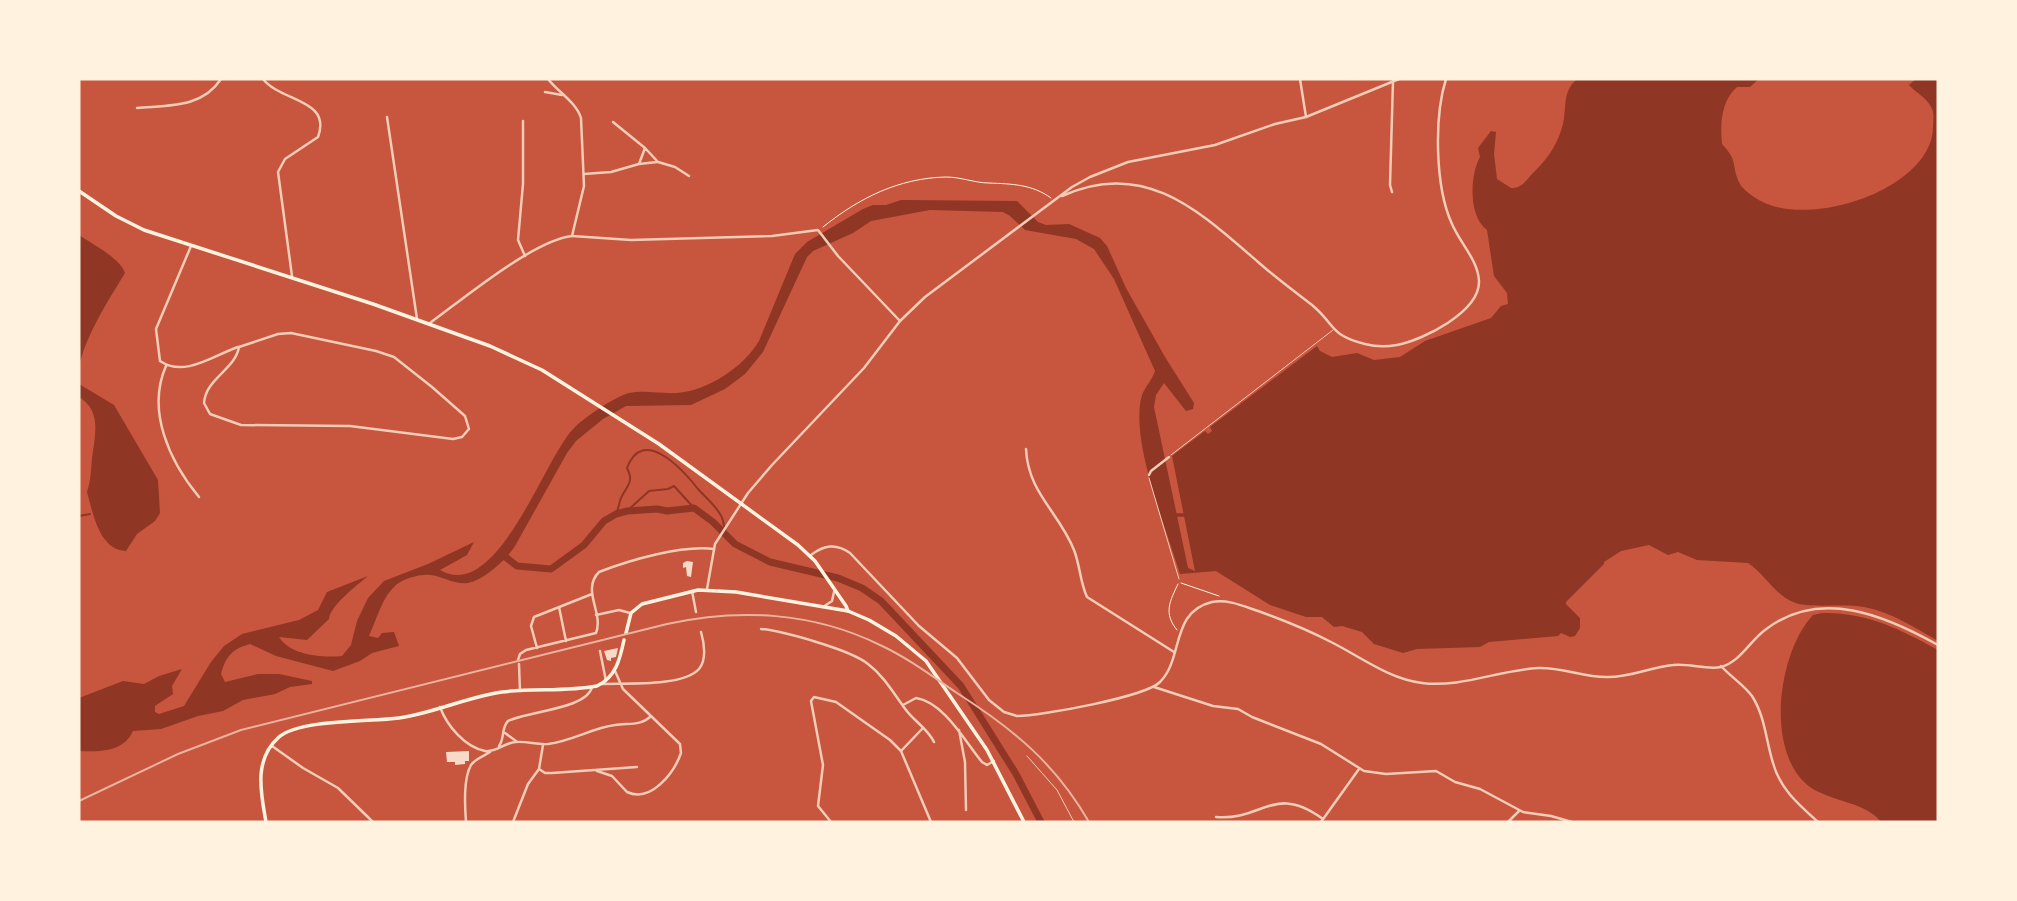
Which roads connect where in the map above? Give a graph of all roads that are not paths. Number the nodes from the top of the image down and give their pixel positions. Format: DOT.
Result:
graph roads {
  1 [pos="221,79"];
  2 [pos="263,79"];
  3 [pos="548,79"];
  4 [pos="1300,79"];
  5 [pos="1399,79"];
  6 [pos="1446,79"];
  7 [pos="1393,81"];
  8 [pos="545,92"];
  9 [pos="562,95"];
  10 [pos="137,108"];
  11 [pos="387,117"];
  12 [pos="1306,117"];
  13 [pos="523,121"];
  14 [pos="613,122"];
  15 [pos="645,148"];
  16 [pos="658,162"];
  17 [pos="639,164"];
  18 [pos="584,174"];
  19 [pos="689,176"];
  20 [pos="79,191"];
  21 [pos="1392,192"];
  22 [pos="1059,197"];
  23 [pos="572,236"];
  24 [pos="191,246"];
  25 [pos="525,257"];
  26 [pos="292,277"];
  27 [pos="417,319"];
  28 [pos="900,321"];
  29 [pos="429,324"];
  30 [pos="1333,330"];
  31 [pos="239,347"];
  32 [pos="166,365"];
  33 [pos="1026,449"];
  34 [pos="1169,457"];
  35 [pos="1149,475"];
  36 [pos="199,498"];
  37 [pos="741,504"];
  38 [pos="714,549"];
  39 [pos="810,556"];
  40 [pos="1179,579"];
  41 [pos="832,587"];
  42 [pos="707,589"];
  43 [pos="692,591"];
  44 [pos="592,594"];
  45 [pos="559,607"];
  46 [pos="822,607"];
  47 [pos="848,611"];
  48 [pos="696,612"];
  49 [pos="631,613"];
  50 [pos="596,615"];
  51 [pos="761,629"];
  52 [pos="701,632"];
  53 [pos="626,633"];
  54 [pos="624,640"];
  55 [pos="566,641"];
  56 [pos="1938,645"];
  57 [pos="537,648"];
  58 [pos="600,651"];
  59 [pos="1174,652"];
  60 [pos="1721,667"];
  61 [pos="615,671"];
  62 [pos="604,683"];
  63 [pos="623,683"];
  64 [pos="593,687"];
  65 [pos="1154,687"];
  66 [pos="520,691"];
  67 [pos="903,705"];
  68 [pos="440,707"];
  69 [pos="651,716"];
  70 [pos="923,728"];
  71 [pos="503,729"];
  72 [pos="959,730"];
  73 [pos="519,742"];
  74 [pos="934,742"];
  75 [pos="542,744"];
  76 [pos="272,746"];
  77 [pos="495,750"];
  78 [pos="901,751"];
  79 [pos="1027,757"];
  80 [pos="994,761"];
  81 [pos="637,767"];
  82 [pos="539,769"];
  83 [pos="1359,769"];
  84 [pos="597,771"];
  85 [pos="966,810"];
  86 [pos="1519,811"];
  87 [pos="1216,817"];
  88 [pos="1322,820"];
  89 [pos="266,822"];
  90 [pos="373,822"];
  91 [pos="466,822"];
  92 [pos="513,822"];
  93 [pos="831,822"];
  94 [pos="930,822"];
  95 [pos="1024,822"];
  96 [pos="1074,822"];
  97 [pos="1508,822"];
  98 [pos="1572,822"];
  99 [pos="1818,822"];
  1 -- 10 [label="street"];
  2 -- 26 [label="street"];
  3 -- 9 [label="street"];
  4 -- 12 [label="street"];
  5 -- 7 [label="street"];
  6 -- 30 [label="street"];
  7 -- 12 [label="street"];
  7 -- 21 [label="street"];
  8 -- 9 [label="street"];
  9 -- 18 [label="street"];
  11 -- 27 [label="street"];
  12 -- 22 [label="street"];
  13 -- 25 [label="street"];
  14 -- 15 [label="street"];
  15 -- 16 [label="street"];
  15 -- 17 [label="street"];
  16 -- 17 [label="street"];
  16 -- 19 [label="street"];
  17 -- 18 [label="street"];
  18 -- 23 [label="street"];
  20 -- 24 [label="main road"];
  22 -- 28 [label="street"];
  22 -- 30 [label="street"];
  23 -- 25 [label="street"];
  23 -- 28 [label="street"];
  24 -- 26 [label="main road"];
  24 -- 32 [label="street"];
  25 -- 29 [label="street"];
  26 -- 27 [label="main road"];
  27 -- 29 [label="main road"];
  28 -- 37 [label="street"];
  29 -- 37 [label="main road"];
  30 -- 34 [label="lane"];
  31 -- 31 [label="street"];
  31 -- 32 [label="street"];
  32 -- 36 [label="street"];
  33 -- 59 [label="street"];
  34 -- 35 [label="street"];
  35 -- 40 [label="lane"];
  37 -- 38 [label="street"];
  37 -- 39 [label="main road"];
  38 -- 42 [label="street"];
  38 -- 44 [label="street"];
  39 -- 41 [label="main road"];
  39 -- 65 [label="street"];
  41 -- 46 [label="street"];
  41 -- 47 [label="main road"];
  42 -- 43 [label="main road"];
  42 -- 46 [label="main road"];
  43 -- 48 [label="street"];
  43 -- 49 [label="main road"];
  44 -- 45 [label="street"];
  44 -- 50 [label="street"];
  45 -- 55 [label="street"];
  45 -- 57 [label="street"];
  46 -- 47 [label="main road"];
  47 -- 80 [label="main road"];
  49 -- 50 [label="street"];
  49 -- 53 [label="main road"];
  50 -- 55 [label="street"];
  51 -- 67 [label="street"];
  52 -- 63 [label="street"];
  54 -- 61 [label="main road"];
  55 -- 57 [label="street"];
  56 -- 60 [label="street"];
  57 -- 66 [label="street"];
  58 -- 62 [label="street"];
  59 -- 60 [label="street"];
  59 -- 65 [label="street"];
  60 -- 99 [label="street"];
  61 -- 62 [label="main road"];
  61 -- 63 [label="street"];
  62 -- 63 [label="street"];
  62 -- 64 [label="main road"];
  63 -- 69 [label="street"];
  64 -- 66 [label="main road"];
  64 -- 71 [label="street"];
  65 -- 83 [label="street"];
  66 -- 68 [label="main road"];
  67 -- 70 [label="street"];
  67 -- 72 [label="street"];
  68 -- 76 [label="main road"];
  68 -- 77 [label="street"];
  69 -- 75 [label="street"];
  69 -- 84 [label="street"];
  70 -- 74 [label="street"];
  70 -- 78 [label="street"];
  71 -- 73 [label="street"];
  71 -- 77 [label="street"];
  72 -- 80 [label="street"];
  72 -- 85 [label="street"];
  73 -- 75 [label="street"];
  73 -- 77 [label="street"];
  75 -- 82 [label="street"];
  76 -- 89 [label="main road"];
  76 -- 90 [label="street"];
  77 -- 91 [label="street"];
  78 -- 93 [label="street"];
  78 -- 94 [label="street"];
  79 -- 96 [label="lane"];
  80 -- 95 [label="main road"];
  81 -- 84 [label="street"];
  82 -- 84 [label="street"];
  82 -- 92 [label="street"];
  83 -- 86 [label="street"];
  83 -- 88 [label="street"];
  86 -- 97 [label="street"];
  86 -- 98 [label="street"];
  87 -- 88 [label="street"];
}
